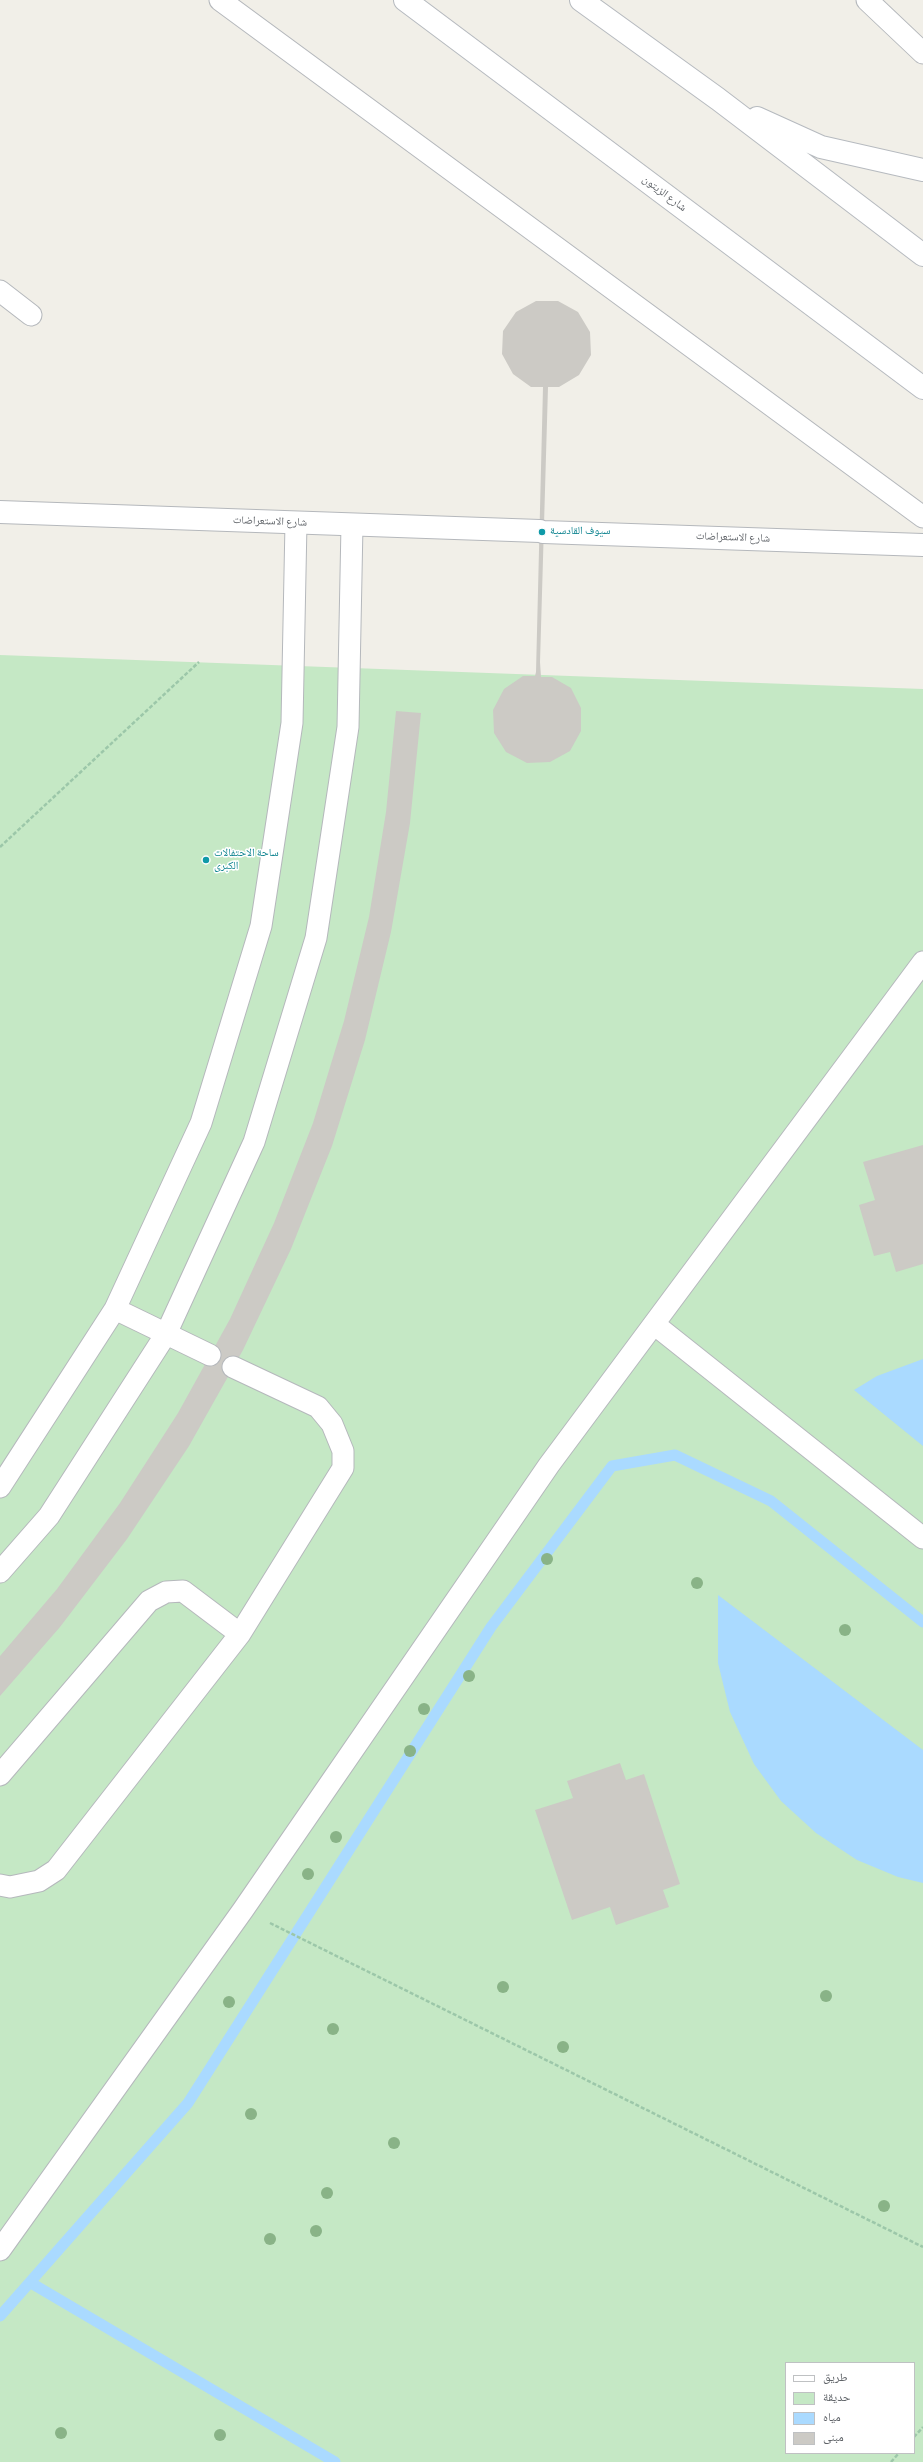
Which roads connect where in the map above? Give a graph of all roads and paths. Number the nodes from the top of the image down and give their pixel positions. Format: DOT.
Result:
graph roads {
  1 [pos="220,0"];
  2 [pos="405,0"];
  3 [pos="581,0"];
  4 [pos="867,0"];
  5 [pos="923,53"];
  6 [pos="718,99"];
  7 [pos="923,170"];
  8 [pos="923,255"];
  9 [pos="0,291"];
  10 [pos="31,315"];
  11 [pos="923,388"];
  12 [pos="0,512"];
  13 [pos="923,517"];
  14 [pos="296,523"];
  15 [pos="352,525"];
  16 [pos="923,545"];
  17 [pos="199,662"];
  18 [pos="0,847"];
  19 [pos="923,962"];
  20 [pos="115,1309"];
  21 [pos="654,1324"];
  22 [pos="166,1334"];
  23 [pos="210,1355"];
  24 [pos="233,1366"];
  25 [pos="0,1487"];
  26 [pos="923,1538"];
  27 [pos="0,1572"];
  28 [pos="240,1634"];
  29 [pos="0,1775"];
  30 [pos="0,1885"];
  31 [pos="243,1910"];
  32 [pos="923,2247"];
  33 [pos="0,2250"];
  34 [pos="923,2427"];
  35 [pos="915,2436"];
  36 [pos="898,2454"];
  37 [pos="891,2462"];
  1 -- 13 [label="lane"];
  2 -- 11 [label="main road, شارع الزيتون"];
  3 -- 6 [label="main road"];
  4 -- 5 [label="lane"];
  6 -- 7 [label="main road"];
  6 -- 8 [label="main road"];
  9 -- 10 [label="lane"];
  12 -- 14 [label="main road, شارع الاستعراضات"];
  14 -- 15 [label="main road, شارع الاستعراضات"];
  14 -- 20 [label="lane"];
  15 -- 16 [label="main road, شارع الاستعراضات"];
  15 -- 22 [label="lane"];
  17 -- 18 [label="path"];
  19 -- 21 [label="lane"];
  20 -- 22 [label="lane"];
  20 -- 25 [label="lane"];
  21 -- 26 [label="lane"];
  21 -- 31 [label="lane"];
  22 -- 23 [label="lane"];
  22 -- 27 [label="lane"];
  24 -- 28 [label="lane"];
  28 -- 29 [label="lane"];
  28 -- 30 [label="lane"];
  31 -- 32 [label="path"];
  31 -- 33 [label="lane"];
  34 -- 35 [label="path"];
  36 -- 37 [label="path"];
}
